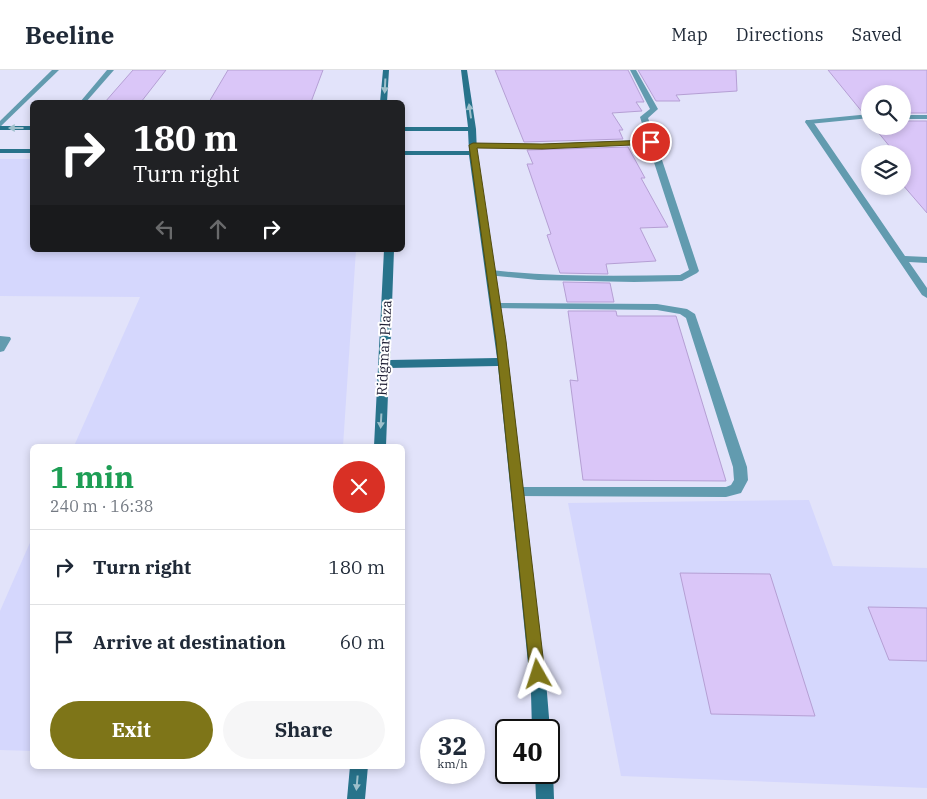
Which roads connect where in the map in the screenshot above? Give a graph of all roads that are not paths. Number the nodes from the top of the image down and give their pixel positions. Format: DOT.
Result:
graph roads {
  1 [pos="56,70"];
  2 [pos="111,70"];
  3 [pos="386,70"];
  4 [pos="464,70"];
  5 [pos="633,70"];
  6 [pos="85,100"];
  7 [pos="384,100"];
  8 [pos="861,117"];
  9 [pos="911,117"];
  10 [pos="927,117"];
  11 [pos="0,125"];
  12 [pos="0,128"];
  13 [pos="30,128"];
  14 [pos="405,128"];
  15 [pos="472,129"];
  16 [pos="651,142"];
  17 [pos="473,149"];
  18 [pos="0,151"];
  19 [pos="30,151"];
  20 [pos="405,153"];
  21 [pos="389,252"];
  22 [pos="902,259"];
  23 [pos="927,260"];
  24 [pos="491,273"];
  25 [pos="927,295"];
  26 [pos="496,306"];
  27 [pos="0,339"];
  28 [pos="0,349"];
  29 [pos="504,362"];
  30 [pos="384,364"];
  31 [pos="380,444"];
  32 [pos="518,492"];
  33 [pos="541,719"];
  34 [pos="359,769"];
  35 [pos="544,784"];
  36 [pos="356,799"];
  37 [pos="545,799"];
  1 -- 11 [label="street"];
  2 -- 6 [label="street"];
  3 -- 7 [label="street, one-way"];
  15 -- 4 [label="street, one-way"];
  5 -- 16 [label="street"];
  8 -- 22 [label="street"];
  9 -- 10 [label="street"];
  13 -- 12 [label="street, one-way"];
  14 -- 15 [label="street"];
  15 -- 17 [label="street"];
  16 -- 17 [label="street"];
  16 -- 24 [label="street"];
  17 -- 20 [label="street"];
  17 -- 24 [label="street"];
  18 -- 19 [label="street"];
  21 -- 30 [label="street, Ridgmar Plaza"];
  22 -- 23 [label="street"];
  22 -- 25 [label="street"];
  24 -- 26 [label="street"];
  26 -- 29 [label="street"];
  26 -- 32 [label="street"];
  27 -- 28 [label="street"];
  29 -- 30 [label="street"];
  29 -- 32 [label="street"];
  30 -- 31 [label="street, Ridgmar Plaza, one-way"];
  32 -- 33 [label="street"];
  34 -- 36 [label="street, one-way"];
  35 -- 37 [label="street"];
}
